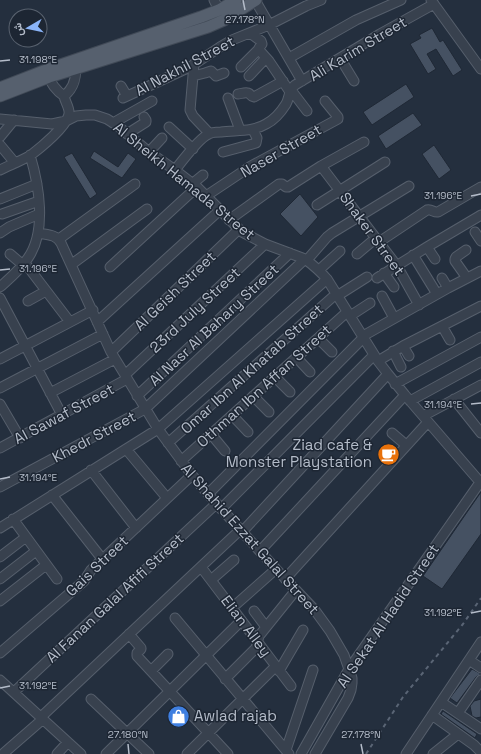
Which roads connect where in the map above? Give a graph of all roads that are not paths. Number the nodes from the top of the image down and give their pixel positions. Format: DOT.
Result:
graph roads {
  1 [pos="236,0"];
  2 [pos="255,0"];
  3 [pos="321,0"];
  4 [pos="401,0"];
  5 [pos="433,2"];
  6 [pos="217,5"];
  7 [pos="224,20"];
  8 [pos="269,25"];
  9 [pos="250,33"];
  10 [pos="259,49"];
  11 [pos="266,58"];
  12 [pos="288,58"];
  13 [pos="340,58"];
  14 [pos="194,64"];
  15 [pos="75,65"];
  16 [pos="241,67"];
  17 [pos="481,69"];
  18 [pos="224,73"];
  19 [pos="47,74"];
  20 [pos="193,76"];
  21 [pos="249,76"];
  22 [pos="354,81"];
  23 [pos="283,82"];
  24 [pos="302,82"];
  25 [pos="121,86"];
  26 [pos="0,88"];
  27 [pos="290,91"];
  28 [pos="238,94"];
  29 [pos="0,96"];
  30 [pos="64,96"];
  31 [pos="228,98"];
  32 [pos="152,101"];
  33 [pos="325,102"];
  34 [pos="307,111"];
  35 [pos="144,117"];
  36 [pos="0,119"];
  37 [pos="14,120"];
  38 [pos="66,121"];
  39 [pos="114,123"];
  40 [pos="168,127"];
  41 [pos="240,130"];
  42 [pos="253,130"];
  43 [pos="209,133"];
  44 [pos="127,134"];
  45 [pos="0,137"];
  46 [pos="162,138"];
  47 [pos="364,142"];
  48 [pos="0,145"];
  49 [pos="193,149"];
  50 [pos="148,152"];
  51 [pos="223,152"];
  52 [pos="30,155"];
  53 [pos="385,162"];
  54 [pos="15,163"];
  55 [pos="321,166"];
  56 [pos="0,170"];
  57 [pos="175,170"];
  58 [pos="203,175"];
  59 [pos="37,184"];
  60 [pos="135,184"];
  61 [pos="195,186"];
  62 [pos="409,186"];
  63 [pos="481,187"];
  64 [pos="340,191"];
  65 [pos="206,196"];
  66 [pos="0,199"];
  67 [pos="39,201"];
  68 [pos="317,205"];
  69 [pos="147,208"];
  70 [pos="220,210"];
  71 [pos="2,214"];
  72 [pos="39,214"];
  73 [pos="481,215"];
  74 [pos="360,217"];
  75 [pos="229,220"];
  76 [pos="239,229"];
  77 [pos="476,232"];
  78 [pos="0,233"];
  79 [pos="38,233"];
  80 [pos="59,239"];
  81 [pos="377,240"];
  82 [pos="481,241"];
  83 [pos="264,244"];
  84 [pos="427,246"];
  85 [pos="466,250"];
  86 [pos="340,251"];
  87 [pos="290,253"];
  88 [pos="10,254"];
  89 [pos="357,254"];
  90 [pos="413,255"];
  91 [pos="435,259"];
  92 [pos="306,260"];
  93 [pos="24,264"];
  94 [pos="72,264"];
  95 [pos="397,266"];
  96 [pos="110,267"];
  97 [pos="319,270"];
  98 [pos="481,271"];
  99 [pos="367,277"];
  100 [pos="442,278"];
  101 [pos="467,278"];
  102 [pos="326,279"];
  103 [pos="0,287"];
  104 [pos="394,287"];
  105 [pos="448,288"];
  106 [pos="46,291"];
  107 [pos="437,294"];
  108 [pos="337,295"];
  109 [pos="382,296"];
  110 [pos="0,298"];
  111 [pos="28,301"];
  112 [pos="370,303"];
  113 [pos="419,305"];
  114 [pos="481,306"];
  115 [pos="93,310"];
  116 [pos="348,314"];
  117 [pos="394,318"];
  118 [pos="70,322"];
  119 [pos="97,322"];
  120 [pos="442,326"];
  121 [pos="102,334"];
  122 [pos="363,337"];
  123 [pos="481,337"];
  124 [pos="318,338"];
  125 [pos="450,340"];
  126 [pos="26,346"];
  127 [pos="404,346"];
  128 [pos="393,351"];
  129 [pos="332,352"];
  130 [pos="113,356"];
  131 [pos="409,356"];
  132 [pos="296,357"];
  133 [pos="376,358"];
  134 [pos="0,359"];
  135 [pos="481,362"];
  136 [pos="402,368"];
  137 [pos="38,369"];
  138 [pos="310,372"];
  139 [pos="388,374"];
  140 [pos="126,377"];
  141 [pos="275,377"];
  142 [pos="395,384"];
  143 [pos="481,385"];
  144 [pos="0,388"];
  145 [pos="290,392"];
  146 [pos="50,393"];
  147 [pos="137,396"];
  148 [pos="253,396"];
  149 [pos="407,398"];
  150 [pos="454,399"];
  151 [pos="0,404"];
  152 [pos="146,409"];
  153 [pos="269,412"];
  154 [pos="62,415"];
  155 [pos="232,415"];
  156 [pos="425,419"];
  157 [pos="158,429"];
  158 [pos="248,432"];
  159 [pos="392,433"];
  160 [pos="481,433"];
  161 [pos="211,434"];
  162 [pos="20,438"];
  163 [pos="168,444"];
  164 [pos="406,446"];
  165 [pos="0,448"];
  166 [pos="126,449"];
  167 [pos="225,451"];
  168 [pos="181,461"];
  169 [pos="91,470"];
  170 [pos="192,475"];
  171 [pos="480,482"];
  172 [pos="0,487"];
  173 [pos="208,494"];
  174 [pos="52,495"];
  175 [pos="167,498"];
  176 [pos="218,506"];
  177 [pos="13,519"];
  178 [pos="0,528"];
  179 [pos="136,528"];
  180 [pos="241,531"];
  181 [pos="26,537"];
  182 [pos="36,551"];
  183 [pos="260,551"];
  184 [pos="0,557"];
  185 [pos="103,560"];
  186 [pos="234,560"];
  187 [pos="46,565"];
  188 [pos="201,566"];
  189 [pos="276,569"];
  190 [pos="0,578"];
  191 [pos="57,579"];
  192 [pos="285,579"];
  193 [pos="211,580"];
  194 [pos="296,590"];
  195 [pos="12,592"];
  196 [pos="0,601"];
  197 [pos="232,608"];
  198 [pos="254,611"];
  199 [pos="175,618"];
  200 [pos="241,621"];
  201 [pos="266,627"];
  202 [pos="303,630"];
  203 [pos="129,634"];
  204 [pos="257,642"];
  205 [pos="481,642"];
  206 [pos="0,653"];
  207 [pos="168,654"];
  208 [pos="206,655"];
  209 [pos="470,660"];
  210 [pos="481,668"];
  211 [pos="277,669"];
  212 [pos="349,669"];
  213 [pos="313,670"];
  214 [pos="151,671"];
  215 [pos="226,679"];
  216 [pos="0,680"];
  217 [pos="291,686"];
  218 [pos="479,686"];
  219 [pos="170,691"];
  220 [pos="14,692"];
  221 [pos="91,699"];
  222 [pos="242,699"];
  223 [pos="441,702"];
  224 [pos="458,713"];
  225 [pos="432,715"];
  226 [pos="42,718"];
  227 [pos="481,729"];
  228 [pos="127,733"];
  229 [pos="208,733"];
  230 [pos="458,734"];
  231 [pos="481,734"];
  232 [pos="68,742"];
  233 [pos="474,745"];
  234 [pos="288,752"];
  235 [pos="481,752"];
  236 [pos="4,753"];
  237 [pos="57,754"];
  238 [pos="81,754"];
  239 [pos="106,754"];
  240 [pos="149,754"];
  241 [pos="187,754"];
  242 [pos="228,754"];
  243 [pos="301,754"];
  244 [pos="315,754"];
  245 [pos="406,754"];
  246 [pos="433,754"];
  1 -- 6 [label="main road"];
  2 -- 7 [label="main road"];
  2 -- 8 [label="street"];
  3 -- 8 [label="street, Al Nakhil Street"];
  4 -- 12 [label="street"];
  5 -- 13 [label="street, Ali Karim Street"];
  5 -- 17 [label="street"];
  6 -- 7 [label="main road"];
  6 -- 15 [label="main road"];
  7 -- 15 [label="main road"];
  8 -- 9 [label="street, Al Nakhil Street"];
  8 -- 12 [label="street"];
  9 -- 10 [label="street"];
  9 -- 14 [label="street, Al Nakhil Street"];
  10 -- 11 [label="street"];
  10 -- 16 [label="street"];
  11 -- 21 [label="street"];
  11 -- 23 [label="street"];
  12 -- 24 [label="street"];
  13 -- 22 [label="street"];
  13 -- 24 [label="street, Ali Karim Street"];
  14 -- 20 [label="street"];
  14 -- 25 [label="street, Al Nakhil Street"];
  15 -- 19 [label="main road"];
  15 -- 30 [label="street"];
  18 -- 20 [label="street"];
  19 -- 26 [label="main road"];
  19 -- 29 [label="main road"];
  19 -- 30 [label="street"];
  20 -- 43 [label="street"];
  23 -- 27 [label="street"];
  23 -- 28 [label="street"];
  24 -- 27 [label="street, Ali Karim Street"];
  27 -- 34 [label="street"];
  27 -- 42 [label="street"];
  30 -- 38 [label="street"];
  31 -- 41 [label="street"];
  32 -- 39 [label="street"];
  33 -- 65 [label="street, Naser Street"];
  35 -- 44 [label="street"];
  36 -- 37 [label="street, Al Sheikh Hamada Street"];
  37 -- 38 [label="street, Al Sheikh Hamada Street"];
  37 -- 45 [label="street"];
  38 -- 39 [label="street, Al Sheikh Hamada Street"];
  38 -- 52 [label="street"];
  39 -- 44 [label="street, Al Sheikh Hamada Street"];
  40 -- 49 [label="street"];
  41 -- 42 [label="street"];
  41 -- 43 [label="street"];
  42 -- 51 [label="street"];
  43 -- 49 [label="street"];
  44 -- 50 [label="street, Al Sheikh Hamada Street"];
  46 -- 50 [label="street"];
  47 -- 55 [label="street"];
  48 -- 54 [label="street"];
  49 -- 57 [label="street"];
  50 -- 57 [label="street, Al Sheikh Hamada Street"];
  52 -- 54 [label="street"];
  52 -- 59 [label="street"];
  53 -- 64 [label="street"];
  54 -- 56 [label="street"];
  55 -- 64 [label="street, Shaker Street"];
  55 -- 75 [label="street"];
  57 -- 61 [label="street, Al Sheikh Hamada Street"];
  58 -- 61 [label="street"];
  59 -- 66 [label="street"];
  59 -- 67 [label="street"];
  60 -- 80 [label="street"];
  61 -- 65 [label="street, Al Sheikh Hamada Street"];
  61 -- 96 [label="street"];
  62 -- 74 [label="street, Khedr Street"];
  63 -- 81 [label="street"];
  64 -- 68 [label="street"];
  64 -- 74 [label="street, Shaker Street"];
  65 -- 70 [label="street, Al Sheikh Hamada Street"];
  67 -- 71 [label="street"];
  67 -- 72 [label="street"];
  69 -- 94 [label="street"];
  70 -- 75 [label="street, Al Sheikh Hamada Street"];
  70 -- 119 [label="street"];
  72 -- 78 [label="street"];
  72 -- 79 [label="street"];
  73 -- 84 [label="street"];
  74 -- 81 [label="street, Shaker Street"];
  74 -- 92 [label="street, Khedr Street"];
  75 -- 76 [label="street, Al Sheikh Hamada Street"];
  76 -- 83 [label="street, Al Sheikh Hamada Street"];
  76 -- 130 [label="street, Al Geish Street"];
  77 -- 82 [label="street"];
  79 -- 80 [label="street"];
  79 -- 93 [label="street"];
  80 -- 94 [label="street, Al Shahid Ezzat Galal Street"];
  81 -- 89 [label="street"];
  81 -- 95 [label="street, Shaker Street"];
  83 -- 87 [label="street, Al Sheikh Hamada Street"];
  83 -- 140 [label="street, 23rd July Street"];
  84 -- 90 [label="street"];
  84 -- 91 [label="street"];
  85 -- 101 [label="street"];
  86 -- 97 [label="street"];
  87 -- 92 [label="street, Al Sheikh Hamada Street"];
  87 -- 147 [label="street, Al Nasr Al Bahary Street"];
  88 -- 93 [label="street"];
  90 -- 95 [label="street"];
  90 -- 107 [label="street"];
  92 -- 97 [label="street, Al Sheikh Hamada Street"];
  92 -- 152 [label="street, Khedr Street"];
  93 -- 103 [label="street"];
  93 -- 106 [label="street"];
  94 -- 115 [label="street, Al Shahid Ezzat Galal Street"];
  95 -- 104 [label="street"];
  95 -- 113 [label="street, Shaker Street"];
  97 -- 102 [label="street, Al Sheikh Hamada Street"];
  98 -- 101 [label="street"];
  99 -- 108 [label="street, Omar Ibn Al Khatab Street"];
  100 -- 105 [label="street"];
  101 -- 105 [label="street"];
  102 -- 108 [label="street, Al Sheikh Hamada Street"];
  102 -- 157 [label="street"];
  105 -- 107 [label="street"];
  106 -- 111 [label="street"];
  106 -- 118 [label="street"];
  107 -- 113 [label="street"];
  108 -- 116 [label="street, Al Sheikh Hamada Street"];
  108 -- 163 [label="street, Omar Ibn Al Khatab Street"];
  109 -- 117 [label="street"];
  110 -- 126 [label="street"];
  112 -- 116 [label="street, Othman Ibn Affan Street"];
  113 -- 117 [label="street"];
  114 -- 120 [label="street, Al Fanan Galal Afifi Street"];
  115 -- 118 [label="street"];
  115 -- 119 [label="street, Al Shahid Ezzat Galal Street"];
  116 -- 122 [label="street, Al Sheikh Hamada Street"];
  116 -- 124 [label="street, Othman Ibn Affan Street"];
  117 -- 122 [label="street"];
  118 -- 126 [label="street"];
  119 -- 121 [label="street, Al Shahid Ezzat Galal Street"];
  120 -- 125 [label="street"];
  120 -- 127 [label="street, Al Fanan Galal Afifi Street"];
  121 -- 130 [label="street, Al Shahid Ezzat Galal Street"];
  121 -- 137 [label="street"];
  122 -- 133 [label="street, Al Sheikh Hamada Street"];
  122 -- 173 [label="street"];
  123 -- 142 [label="street"];
  124 -- 129 [label="street"];
  124 -- 132 [label="street, Othman Ibn Affan Street"];
  126 -- 134 [label="street"];
  126 -- 137 [label="street"];
  127 -- 128 [label="street, Al Fanan Galal Afifi Street"];
  127 -- 131 [label="street"];
  128 -- 133 [label="street, Al Fanan Galal Afifi Street"];
  128 -- 136 [label="street"];
  130 -- 140 [label="street, Al Shahid Ezzat Galal Street"];
  130 -- 146 [label="street, Al Geish Street"];
  132 -- 138 [label="street"];
  132 -- 141 [label="street, Othman Ibn Affan Street"];
  133 -- 139 [label="street, Al Sheikh Hamada Street"];
  133 -- 176 [label="street, Al Fanan Galal Afifi Street"];
  135 -- 149 [label="street"];
  137 -- 144 [label="street"];
  137 -- 146 [label="street"];
  139 -- 142 [label="street, Al Sheikh Hamada Street"];
  139 -- 180 [label="street"];
  140 -- 147 [label="street, Al Shahid Ezzat Galal Street"];
  140 -- 154 [label="street, Al Sawaf Street"];
  141 -- 145 [label="street"];
  141 -- 148 [label="street, Othman Ibn Affan Street"];
  142 -- 149 [label="street, Al Sheikh Hamada Street"];
  143 -- 150 [label="street"];
  146 -- 154 [label="street"];
  147 -- 152 [label="street, Al Shahid Ezzat Galal Street"];
  148 -- 153 [label="street"];
  148 -- 155 [label="street, Othman Ibn Affan Street"];
  149 -- 156 [label="street, Al Sheikh Hamada Street"];
  149 -- 183 [label="street"];
  150 -- 156 [label="street"];
  150 -- 160 [label="street"];
  151 -- 162 [label="street"];
  152 -- 157 [label="street, Al Shahid Ezzat Galal Street"];
  152 -- 172 [label="street, Khedr Street"];
  154 -- 162 [label="street, Al Sawaf Street"];
  155 -- 158 [label="street"];
  155 -- 161 [label="street, Othman Ibn Affan Street"];
  156 -- 164 [label="street"];
  156 -- 171 [label="street, Al Sheikh Hamada Street"];
  157 -- 163 [label="street, Al Shahid Ezzat Galal Street"];
  157 -- 166 [label="street"];
  159 -- 164 [label="street"];
  161 -- 167 [label="street"];
  161 -- 168 [label="street, Othman Ibn Affan Street"];
  162 -- 165 [label="street, Al Sawaf Street"];
  163 -- 168 [label="street, Al Shahid Ezzat Galal Street"];
  164 -- 192 [label="street"];
  166 -- 169 [label="street"];
  166 -- 175 [label="street"];
  168 -- 170 [label="street, Al Shahid Ezzat Galal Street"];
  169 -- 174 [label="street"];
  169 -- 179 [label="street"];
  170 -- 173 [label="street, Al Shahid Ezzat Galal Street"];
  170 -- 175 [label="street, Gais Street"];
  171 -- 212 [label="street, Al Sekat Al Hadid Street"];
  173 -- 176 [label="street, Al Shahid Ezzat Galal Street"];
  174 -- 177 [label="street"];
  174 -- 185 [label="street"];
  175 -- 179 [label="street, Gais Street"];
  176 -- 180 [label="street, Al Shahid Ezzat Galal Street"];
  176 -- 220 [label="street, Al Fanan Galal Afifi Street"];
  177 -- 178 [label="street"];
  177 -- 181 [label="street"];
  179 -- 185 [label="street, Gais Street"];
  180 -- 183 [label="street, Al Shahid Ezzat Galal Street"];
  180 -- 188 [label="street"];
  181 -- 182 [label="street"];
  181 -- 184 [label="street"];
  182 -- 187 [label="street"];
  182 -- 190 [label="street"];
  183 -- 189 [label="street, Al Shahid Ezzat Galal Street"];
  185 -- 206 [label="street, Gais Street"];
  186 -- 193 [label="street"];
  187 -- 191 [label="street"];
  187 -- 195 [label="street"];
  188 -- 193 [label="street, Elian Alley"];
  188 -- 203 [label="street"];
  189 -- 192 [label="street, Al Shahid Ezzat Galal Street"];
  189 -- 197 [label="street"];
  190 -- 195 [label="street"];
  192 -- 194 [label="street, Al Shahid Ezzat Galal Street"];
  193 -- 197 [label="street, Elian Alley"];
  194 -- 201 [label="street"];
  194 -- 212 [label="street, Al Shahid Ezzat Galal Street"];
  195 -- 196 [label="street"];
  197 -- 200 [label="street, Elian Alley"];
  198 -- 201 [label="street"];
  199 -- 208 [label="street"];
  200 -- 204 [label="street, Elian Alley"];
  200 -- 208 [label="street"];
  201 -- 204 [label="street"];
  202 -- 211 [label="street"];
  203 -- 214 [label="street"];
  203 -- 226 [label="street"];
  204 -- 211 [label="street, Elian Alley"];
  204 -- 215 [label="street"];
  205 -- 209 [label="street"];
  207 -- 214 [label="street"];
  208 -- 215 [label="street"];
  208 -- 219 [label="street"];
  209 -- 210 [label="street"];
  209 -- 223 [label="street"];
  211 -- 217 [label="street, Elian Alley"];
  211 -- 222 [label="street"];
  212 -- 243 [label="street, Al Sekat Al Hadid Street"];
  212 -- 244 [label="street, Al Shahid Ezzat Galal Street"];
  213 -- 234 [label="street"];
  214 -- 219 [label="street"];
  215 -- 222 [label="street"];
  216 -- 220 [label="street"];
  218 -- 224 [label="street"];
  219 -- 228 [label="street"];
  219 -- 229 [label="street"];
  220 -- 226 [label="street"];
  221 -- 228 [label="street"];
  222 -- 229 [label="street"];
  222 -- 234 [label="street"];
  223 -- 224 [label="street"];
  223 -- 225 [label="street"];
  224 -- 227 [label="street"];
  225 -- 230 [label="street"];
  225 -- 245 [label="street"];
  226 -- 232 [label="street"];
  226 -- 236 [label="street"];
  228 -- 239 [label="street"];
  228 -- 240 [label="street"];
  229 -- 241 [label="street"];
  229 -- 242 [label="street"];
  230 -- 233 [label="street"];
  230 -- 246 [label="street"];
  231 -- 233 [label="street"];
  232 -- 237 [label="street"];
  232 -- 238 [label="street"];
  233 -- 235 [label="street"];
}
